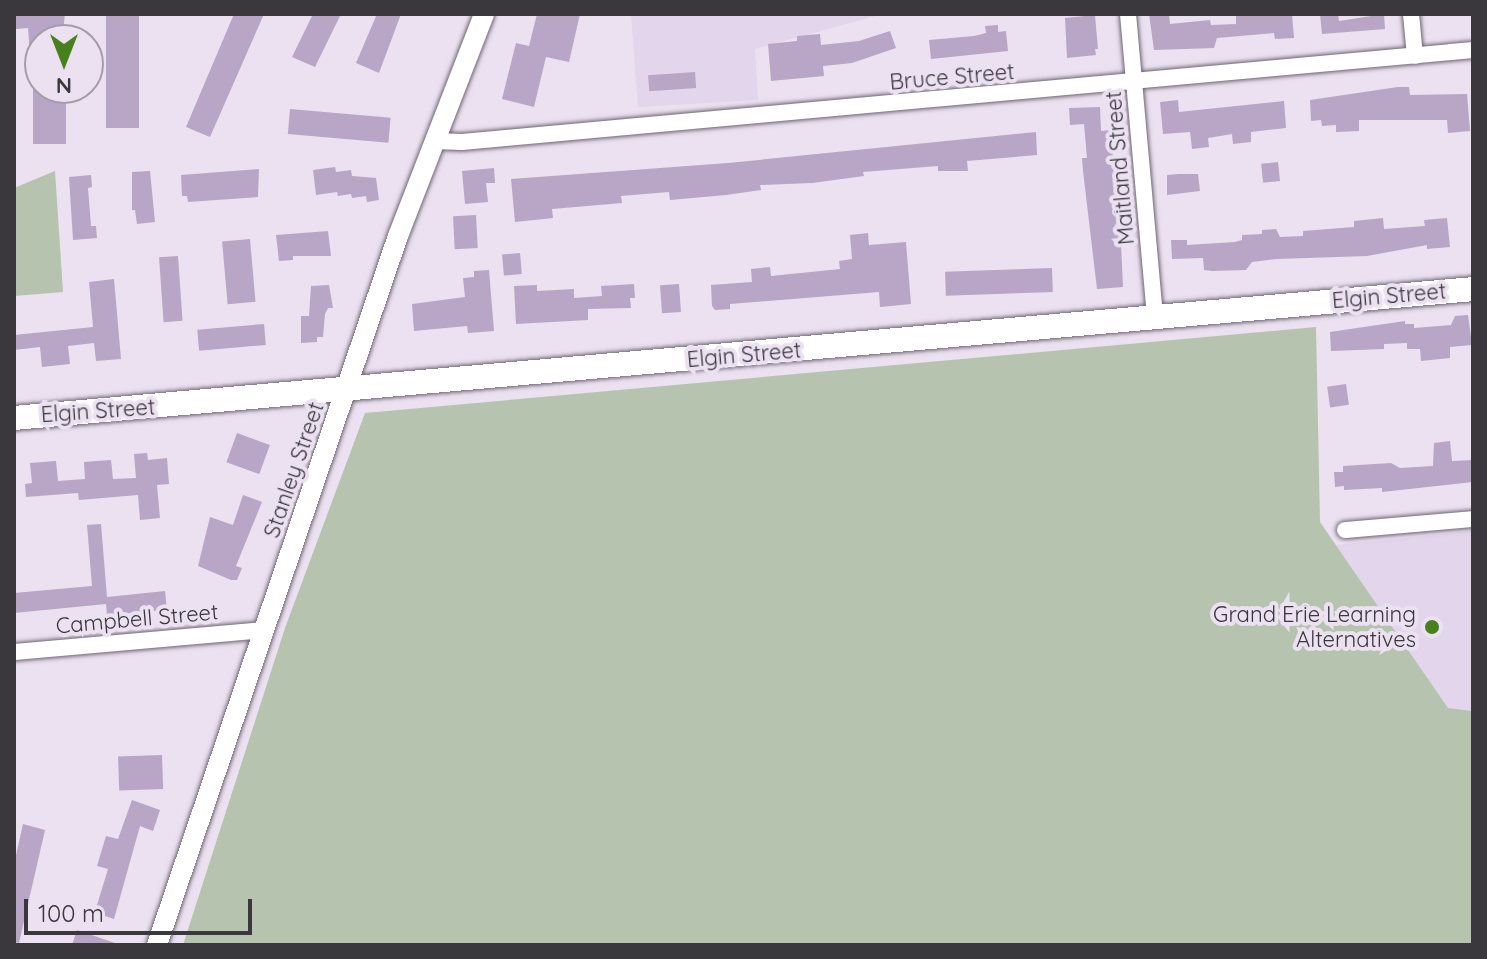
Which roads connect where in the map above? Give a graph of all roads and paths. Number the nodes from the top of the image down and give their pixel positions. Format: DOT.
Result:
graph roads {
  1 [pos="484,14"];
  2 [pos="1128,14"];
  3 [pos="1411,14"];
  4 [pos="1473,50"];
  5 [pos="1415,56"];
  6 [pos="1134,83"];
  7 [pos="436,141"];
  8 [pos="1473,289"];
  9 [pos="1155,318"];
  10 [pos="346,391"];
  11 [pos="14,418"];
  12 [pos="1473,519"];
  13 [pos="1345,530"];
  14 [pos="265,630"];
  15 [pos="14,652"];
  16 [pos="157,945"];
  1 -- 7 [label="street, Stanley Street"];
  2 -- 6 [label="street, Maitland Street"];
  3 -- 5 [label="street"];
  4 -- 5 [label="street, Bruce Street"];
  5 -- 6 [label="street, Bruce Street"];
  6 -- 7 [label="street, Bruce Street"];
  6 -- 9 [label="street, Maitland Street"];
  7 -- 10 [label="street, Stanley Street"];
  8 -- 9 [label="main road, Elgin Street"];
  9 -- 10 [label="main road, Elgin Street"];
  10 -- 11 [label="main road, Elgin Street"];
  10 -- 14 [label="street, Stanley Street"];
  12 -- 13 [label="street"];
  14 -- 15 [label="street, Campbell Street"];
  14 -- 16 [label="street, Stanley Street"];
}
